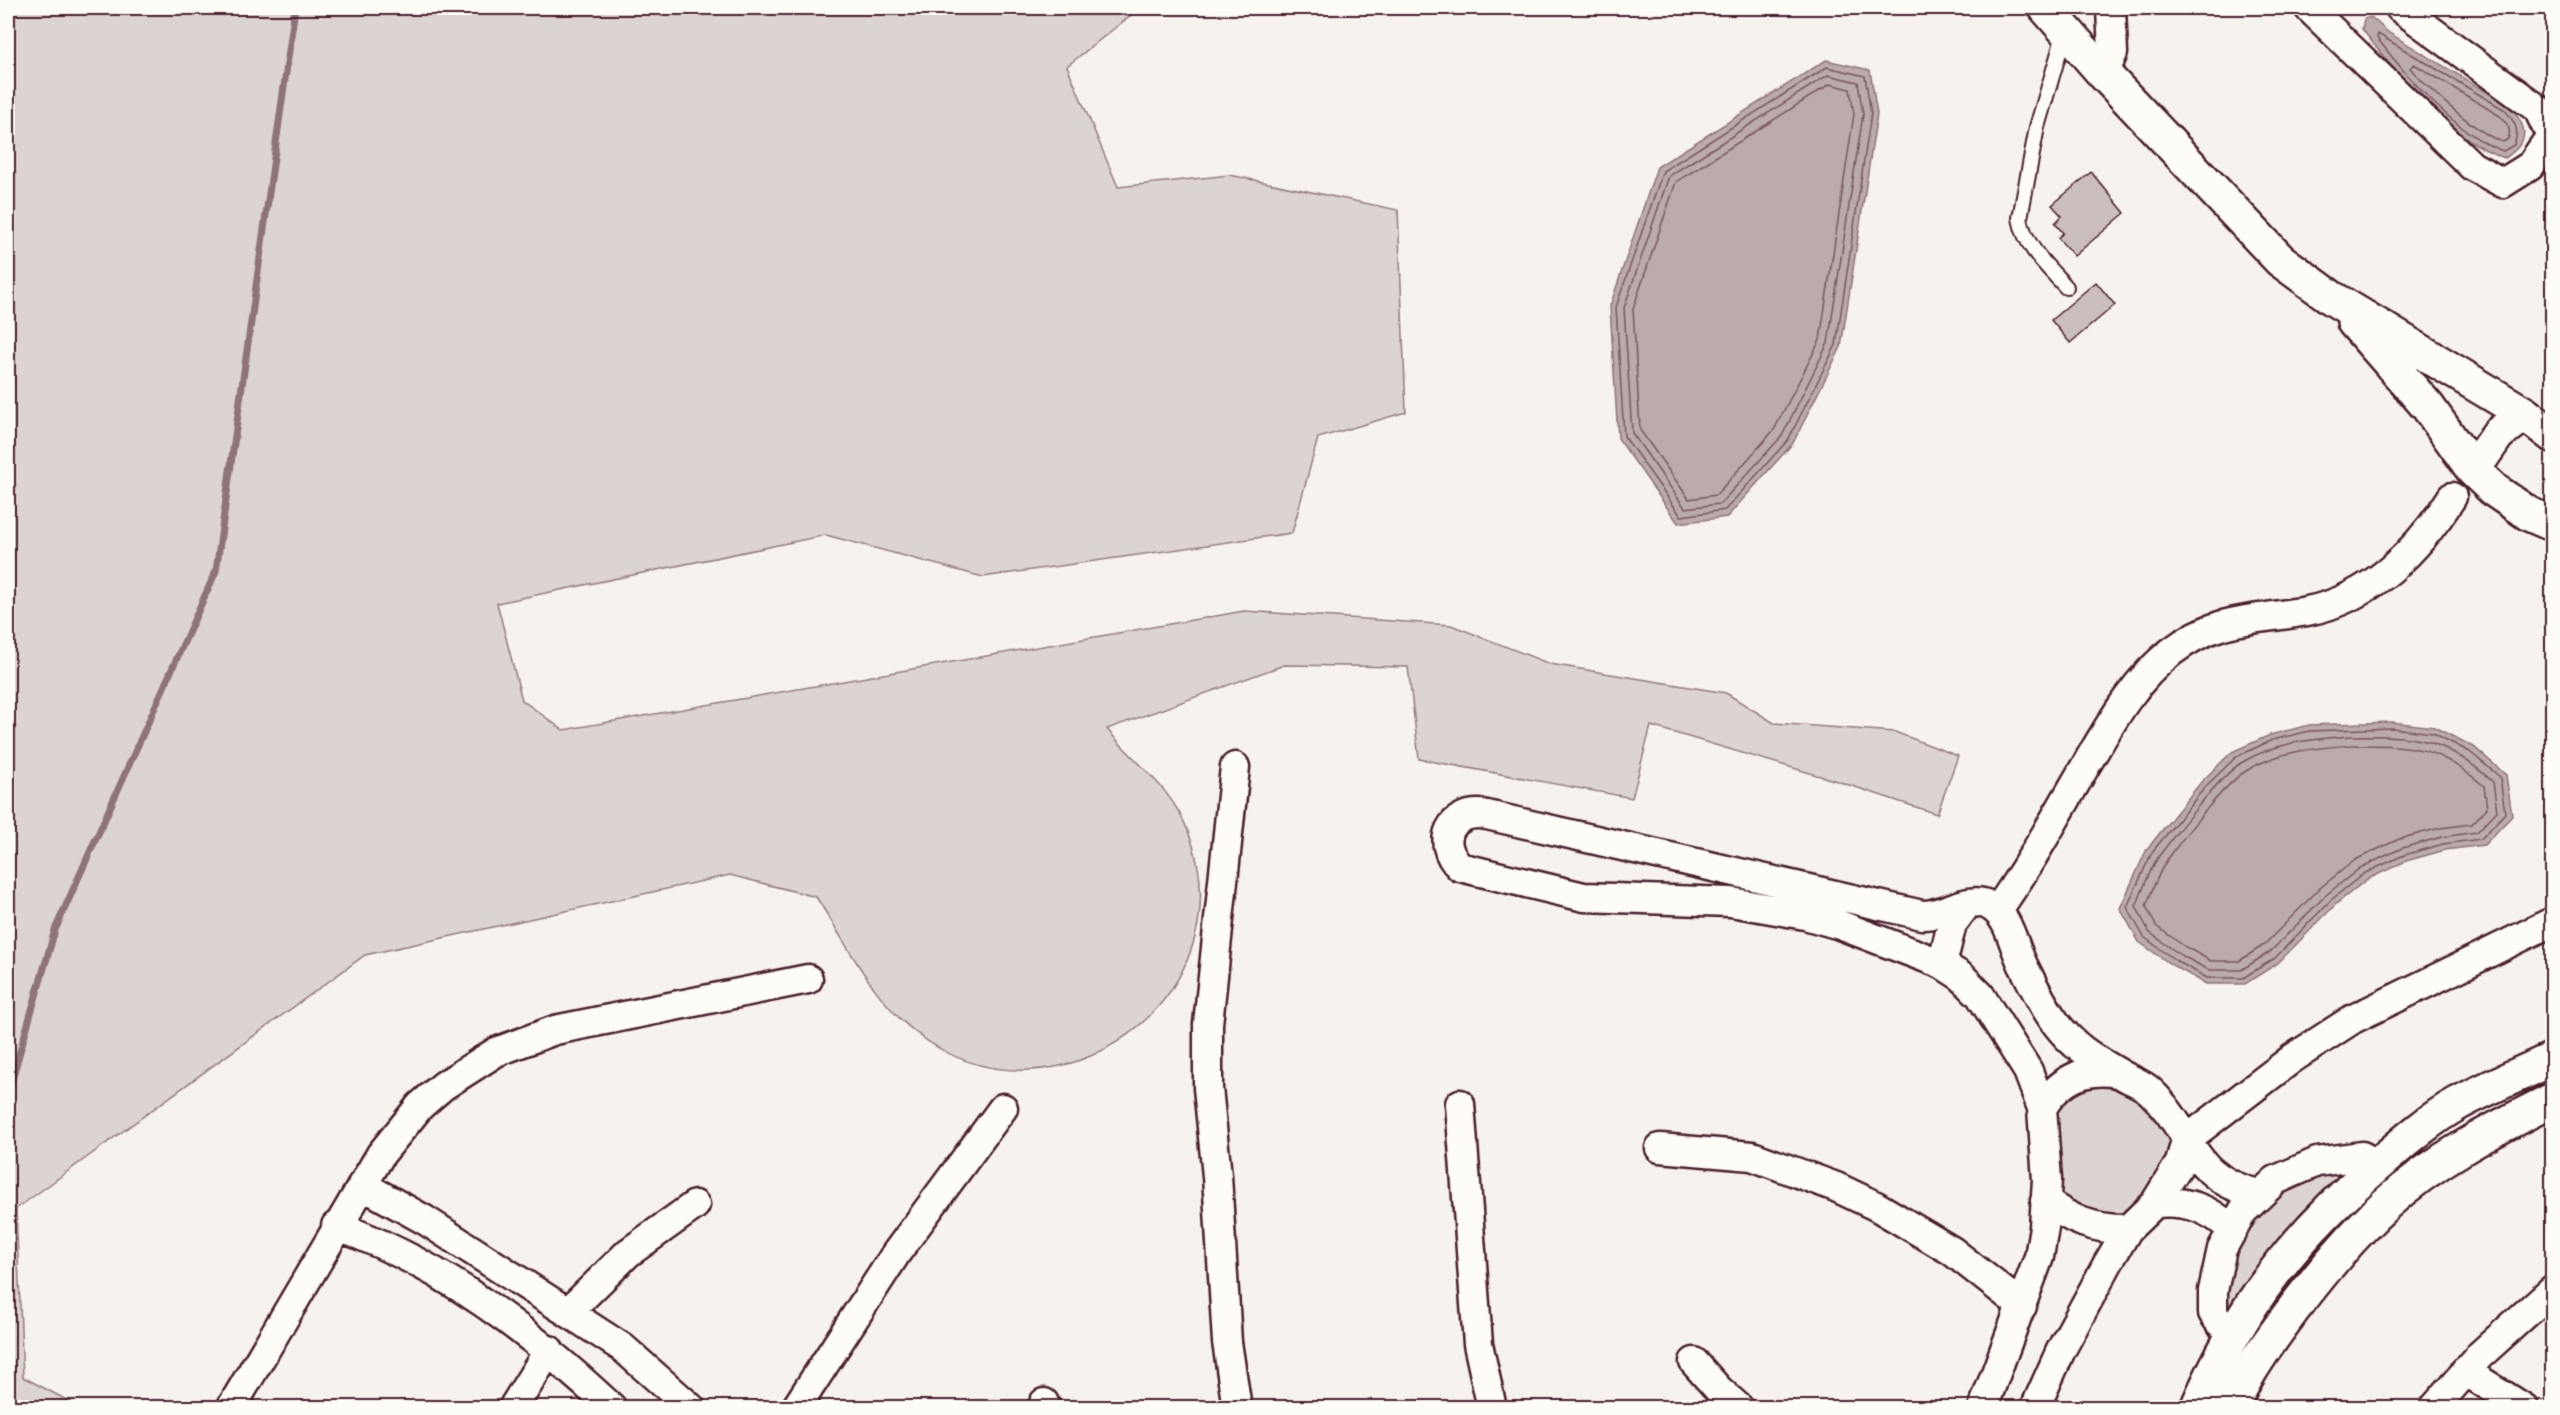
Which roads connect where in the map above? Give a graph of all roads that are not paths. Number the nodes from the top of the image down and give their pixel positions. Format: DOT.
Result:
graph roads {
  1 [pos="2111,8"];
  2 [pos="2309,8"];
  3 [pos="2400,8"];
  4 [pos="2056,19"];
  5 [pos="2104,74"];
  6 [pos="2552,135"];
  7 [pos="2066,287"];
  8 [pos="2332,298"];
  9 [pos="2525,414"];
  10 [pos="2553,435"];
  11 [pos="2473,470"];
  12 [pos="2452,497"];
  13 [pos="2553,524"];
  14 [pos="1235,767"];
  15 [pos="1968,903"];
  16 [pos="1997,911"];
  17 [pos="2553,922"];
  18 [pos="1942,964"];
  19 [pos="808,979"];
  20 [pos="2553,1059"];
  21 [pos="2119,1073"];
  22 [pos="2553,1100"];
  23 [pos="1460,1104"];
  24 [pos="1003,1108"];
  25 [pos="2042,1108"];
  26 [pos="2186,1140"];
  27 [pos="1660,1148"];
  28 [pos="2377,1165"];
  29 [pos="362,1185"];
  30 [pos="2259,1194"];
  31 [pos="2045,1201"];
  32 [pos="2155,1203"];
  33 [pos="2385,1204"];
  34 [pos="695,1206"];
  35 [pos="336,1226"];
  36 [pos="2128,1229"];
  37 [pos="2231,1229"];
  38 [pos="2553,1290"];
  39 [pos="2022,1306"];
  40 [pos="568,1311"];
  41 [pos="2235,1328"];
  42 [pos="2276,1332"];
  43 [pos="549,1350"];
  44 [pos="1694,1362"];
  45 [pos="2465,1371"];
  46 [pos="231,1407"];
  47 [pos="513,1407"];
  48 [pos="612,1407"];
  49 [pos="691,1407"];
  50 [pos="796,1407"];
  51 [pos="1237,1407"];
  52 [pos="1492,1407"];
  53 [pos="1739,1407"];
  54 [pos="1983,1407"];
  55 [pos="2035,1407"];
  56 [pos="2197,1407"];
  57 [pos="2231,1407"];
  58 [pos="2434,1407"];
  59 [pos="2524,1407"];
  1 -- 5 [label="street"];
  2 -- 6 [label="street"];
  3 -- 6 [label="street"];
  4 -- 5 [label="street"];
  4 -- 7 [label="lane"];
  5 -- 8 [label="street"];
  8 -- 9 [label="street"];
  8 -- 11 [label="street"];
  9 -- 10 [label="street"];
  9 -- 11 [label="street"];
  11 -- 13 [label="street"];
  12 -- 16 [label="street"];
  14 -- 51 [label="street"];
  15 -- 16 [label="street"];
  15 -- 18 [label="street"];
  15 -- 18 [label="street"];
  16 -- 21 [label="street"];
  17 -- 26 [label="street"];
  18 -- 25 [label="street"];
  19 -- 29 [label="street"];
  20 -- 28 [label="street"];
  21 -- 25 [label="street"];
  21 -- 26 [label="street"];
  22 -- 33 [label="street"];
  23 -- 52 [label="street"];
  24 -- 50 [label="street"];
  25 -- 31 [label="street"];
  26 -- 30 [label="street"];
  26 -- 32 [label="street"];
  27 -- 39 [label="street"];
  28 -- 30 [label="street"];
  28 -- 33 [label="street"];
  28 -- 41 [label="street"];
  29 -- 35 [label="street"];
  29 -- 40 [label="street"];
  30 -- 37 [label="street"];
  31 -- 36 [label="street"];
  31 -- 39 [label="street"];
  32 -- 36 [label="street"];
  32 -- 37 [label="street"];
  33 -- 42 [label="street"];
  34 -- 40 [label="street"];
  35 -- 43 [label="street"];
  35 -- 46 [label="street"];
  36 -- 55 [label="street"];
  37 -- 41 [label="street"];
  38 -- 45 [label="street"];
  39 -- 54 [label="street"];
  40 -- 49 [label="street"];
  41 -- 42 [label="street"];
  41 -- 56 [label="street"];
  42 -- 57 [label="street"];
  43 -- 47 [label="street"];
  43 -- 48 [label="street"];
  44 -- 53 [label="street"];
  45 -- 58 [label="street"];
  45 -- 59 [label="street"];
}
